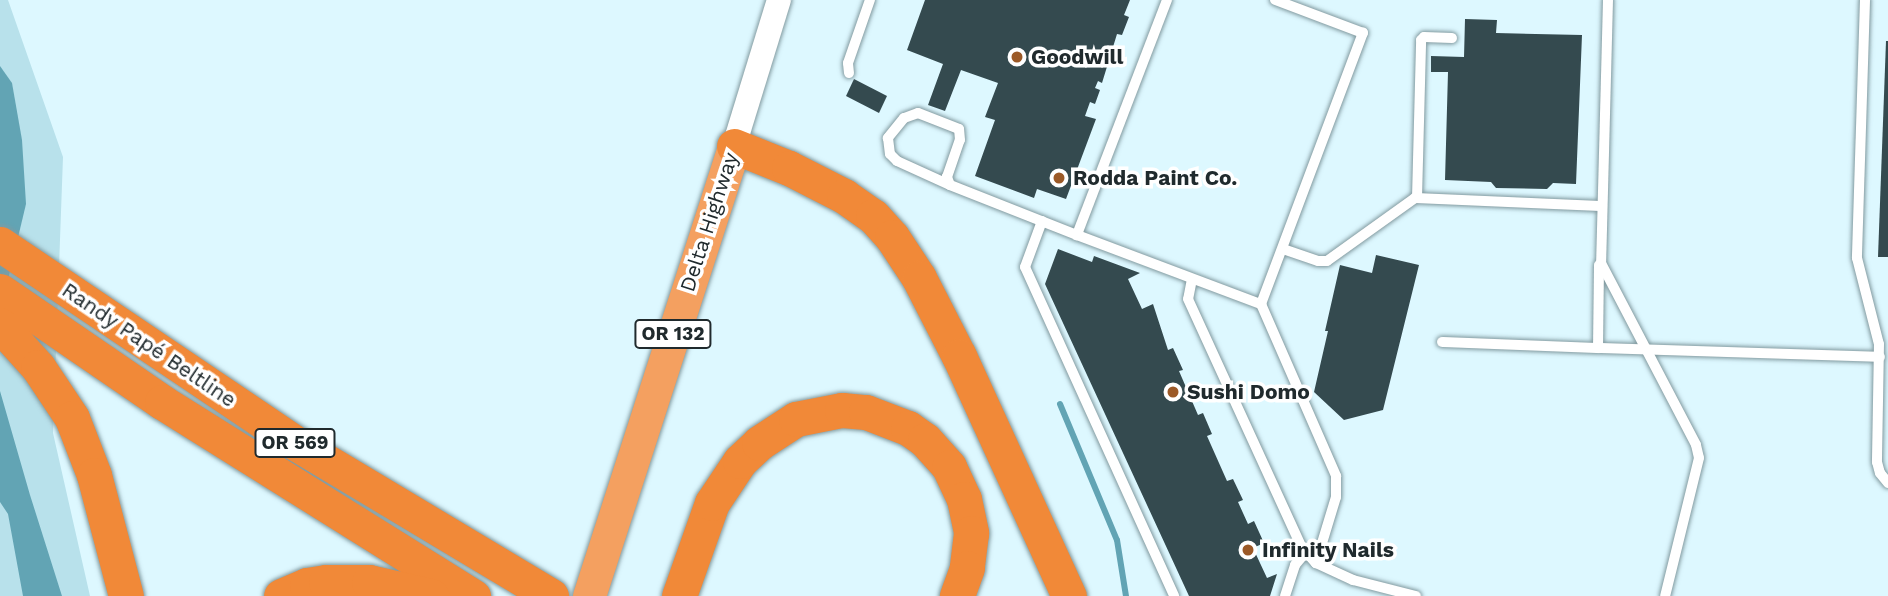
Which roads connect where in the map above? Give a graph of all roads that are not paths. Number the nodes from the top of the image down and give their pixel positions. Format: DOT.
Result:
graph roads {
  1 [pos="779,0"];
  2 [pos="870,0"];
  3 [pos="1167,0"];
  4 [pos="1275,0"];
  5 [pos="1608,0"];
  6 [pos="1865,0"];
  7 [pos="1452,38"];
  8 [pos="849,73"];
  9 [pos="734,146"];
  10 [pos="950,185"];
  11 [pos="1417,198"];
  12 [pos="1601,206"];
  13 [pos="1042,221"];
  14 [pos="1077,235"];
  15 [pos="0,244"];
  16 [pos="1283,249"];
  17 [pos="1599,254"];
  18 [pos="1192,279"];
  19 [pos="0,291"];
  20 [pos="1261,304"];
  21 [pos="0,324"];
  22 [pos="1442,342"];
  23 [pos="1598,348"];
  24 [pos="1646,350"];
  25 [pos="1880,357"];
  26 [pos="1888,483"];
  27 [pos="611,523"];
  28 [pos="1305,553"];
  29 [pos="1315,563"];
  30 [pos="514,576"];
  31 [pos="684,582"];
  32 [pos="125,596"];
  33 [pos="281,596"];
  34 [pos="431,596"];
  35 [pos="473,596"];
  36 [pos="551,596"];
  37 [pos="562,596"];
  38 [pos="581,596"];
  39 [pos="589,596"];
  40 [pos="957,596"];
  41 [pos="1069,596"];
  42 [pos="1174,596"];
  43 [pos="1285,596"];
  44 [pos="1416,596"];
  45 [pos="1665,596"];
  1 -- 9 [label="street, Delta Highway / OR 132"];
  2 -- 8 [label="lane"];
  3 -- 14 [label="lane"];
  4 -- 16 [label="lane"];
  5 -- 12 [label="lane"];
  6 -- 25 [label="lane"];
  7 -- 11 [label="lane"];
  9 -- 27 [label="highway, Delta Highway / OR 132"];
  9 -- 41 [label="highway"];
  10 -- 10 [label="lane"];
  10 -- 13 [label="lane"];
  11 -- 12 [label="lane"];
  11 -- 16 [label="lane"];
  12 -- 17 [label="lane"];
  13 -- 14 [label="lane"];
  13 -- 42 [label="lane"];
  14 -- 18 [label="lane"];
  15 -- 30 [label="highway, Randy Papé Beltline / OR 569"];
  16 -- 20 [label="lane"];
  17 -- 23 [label="lane"];
  17 -- 24 [label="lane"];
  18 -- 20 [label="lane"];
  18 -- 28 [label="lane"];
  19 -- 35 [label="highway, Randy Papé Beltline / OR 569"];
  20 -- 29 [label="lane"];
  21 -- 32 [label="highway"];
  22 -- 23 [label="lane"];
  23 -- 24 [label="lane"];
  24 -- 25 [label="lane"];
  24 -- 45 [label="lane"];
  25 -- 26 [label="lane"];
  27 -- 38 [label="highway, Delta Highway / OR 132"];
  27 -- 39 [label="highway, Delta Highway / OR 132"];
  28 -- 29 [label="lane"];
  28 -- 43 [label="lane"];
  29 -- 44 [label="lane"];
  30 -- 36 [label="highway, Randy Papé Beltline / OR 569"];
  30 -- 37 [label="highway"];
  31 -- 40 [label="highway"];
  33 -- 34 [label="highway"];
}
